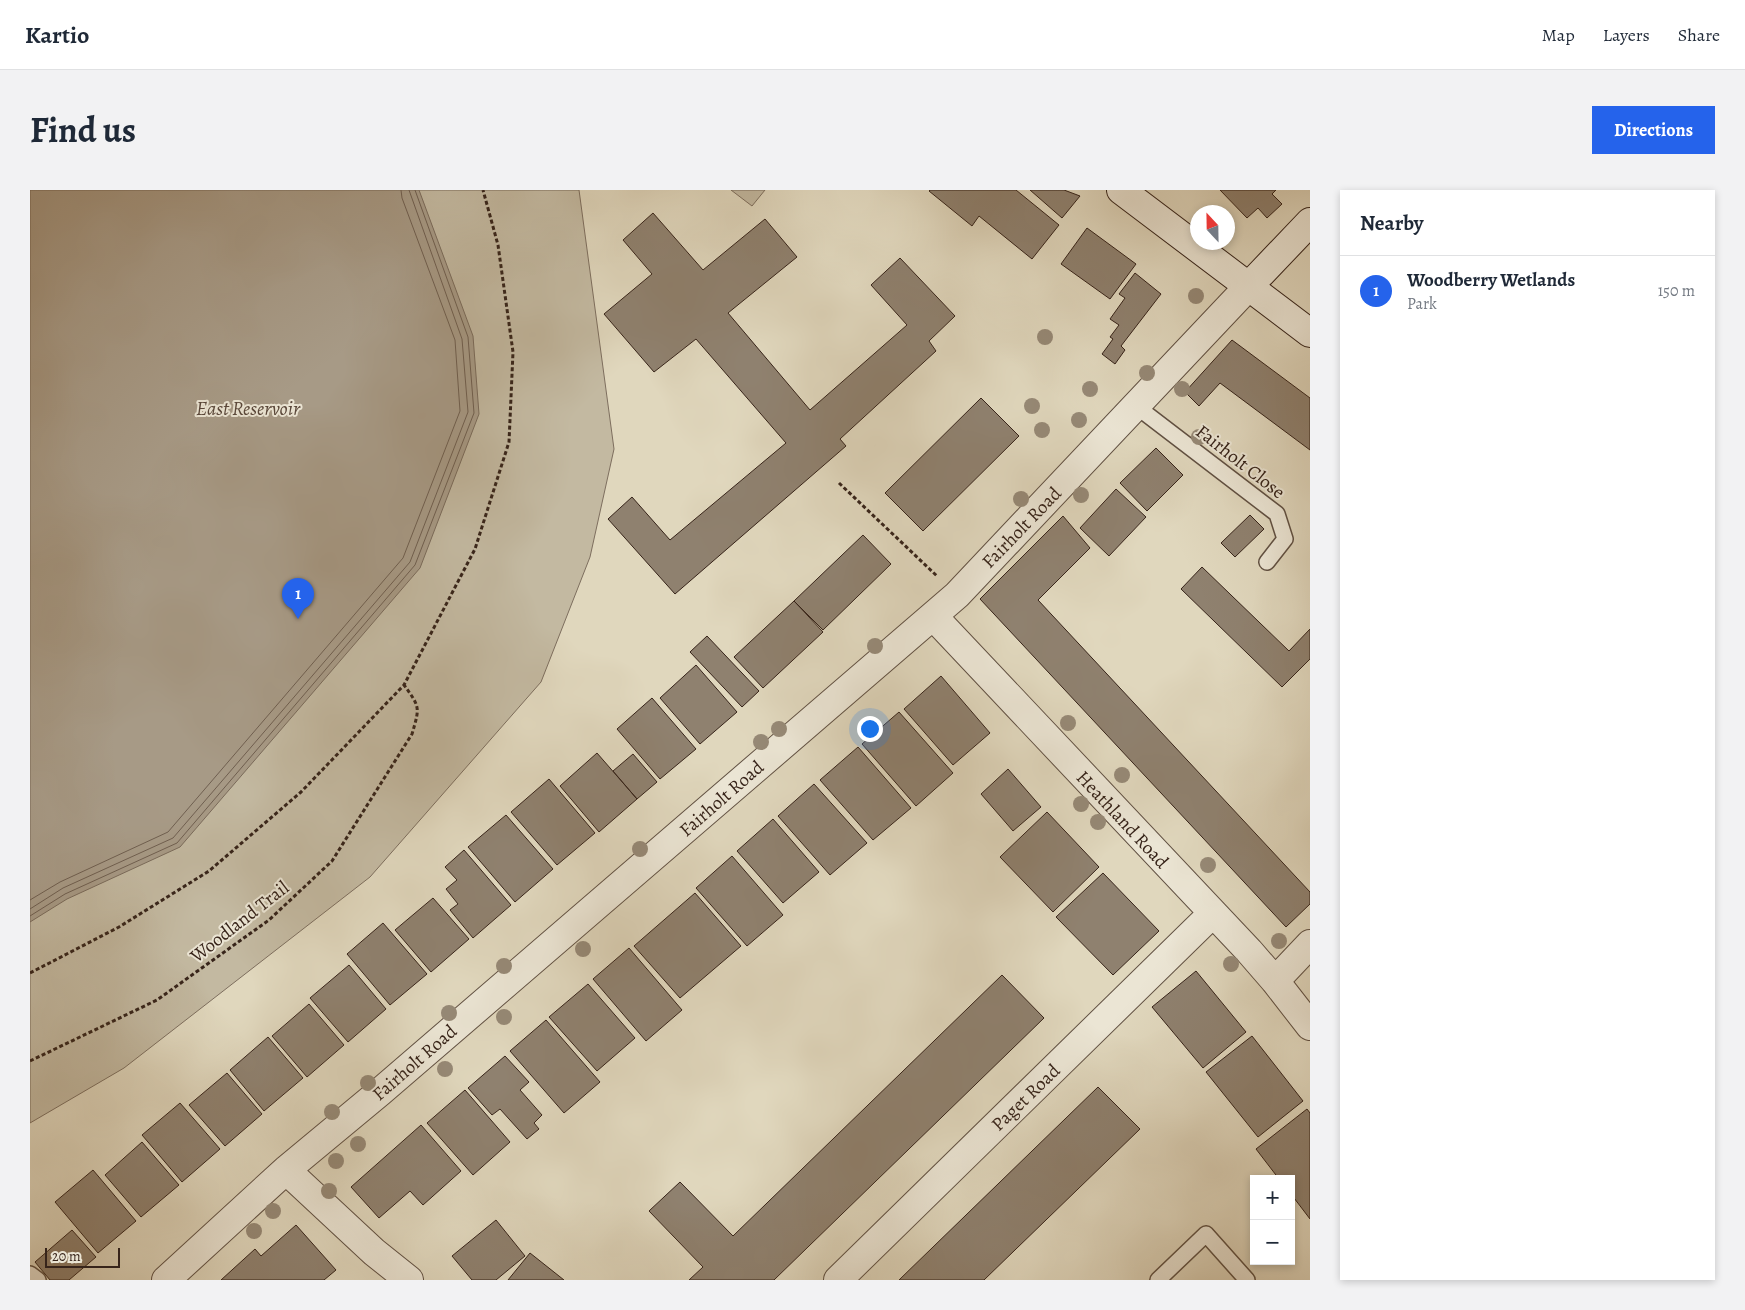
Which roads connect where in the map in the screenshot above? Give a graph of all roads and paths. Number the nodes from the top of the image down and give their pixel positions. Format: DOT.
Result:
graph roads {
  1 [pos="483,190"];
  2 [pos="1121,190"];
  3 [pos="1310,222"];
  4 [pos="1248,287"];
  5 [pos="1310,333"];
  6 [pos="1136,406"];
  7 [pos="839,483"];
  8 [pos="1267,562"];
  9 [pos="957,595"];
  10 [pos="933,616"];
  11 [pos="404,684"];
  12 [pos="1212,914"];
  13 [pos="1310,944"];
  14 [pos="30,973"];
  15 [pos="1275,981"];
  16 [pos="1310,1026"];
  17 [pos="30,1062"];
  18 [pos="286,1170"];
  19 [pos="30,1274"];
  20 [pos="38,1280"];
  21 [pos="166,1280"];
  22 [pos="409,1280"];
  23 [pos="838,1280"];
  24 [pos="1158,1280"];
  25 [pos="1247,1280"];
  1 -- 11 [label="path"];
  2 -- 4 [label="street"];
  3 -- 4 [label="street, Fairholt Road"];
  4 -- 5 [label="street"];
  4 -- 6 [label="street, Fairholt Road"];
  6 -- 8 [label="lane, Fairholt Close"];
  6 -- 9 [label="street, Fairholt Road"];
  7 -- 9 [label="path"];
  9 -- 10 [label="street, Fairholt Road"];
  10 -- 12 [label="street, Heathland Road"];
  10 -- 18 [label="street, Fairholt Road"];
  11 -- 14 [label="path"];
  11 -- 17 [label="path, Woodland Trail"];
  12 -- 15 [label="street, Heathland Road"];
  12 -- 23 [label="street, Paget Road"];
  13 -- 15 [label="street"];
  15 -- 16 [label="street, Heathland Road"];
  18 -- 21 [label="street, Fairholt Road"];
  18 -- 22 [label="street"];
  19 -- 20 [label="lane"];
  24 -- 25 [label="lane"];
}
